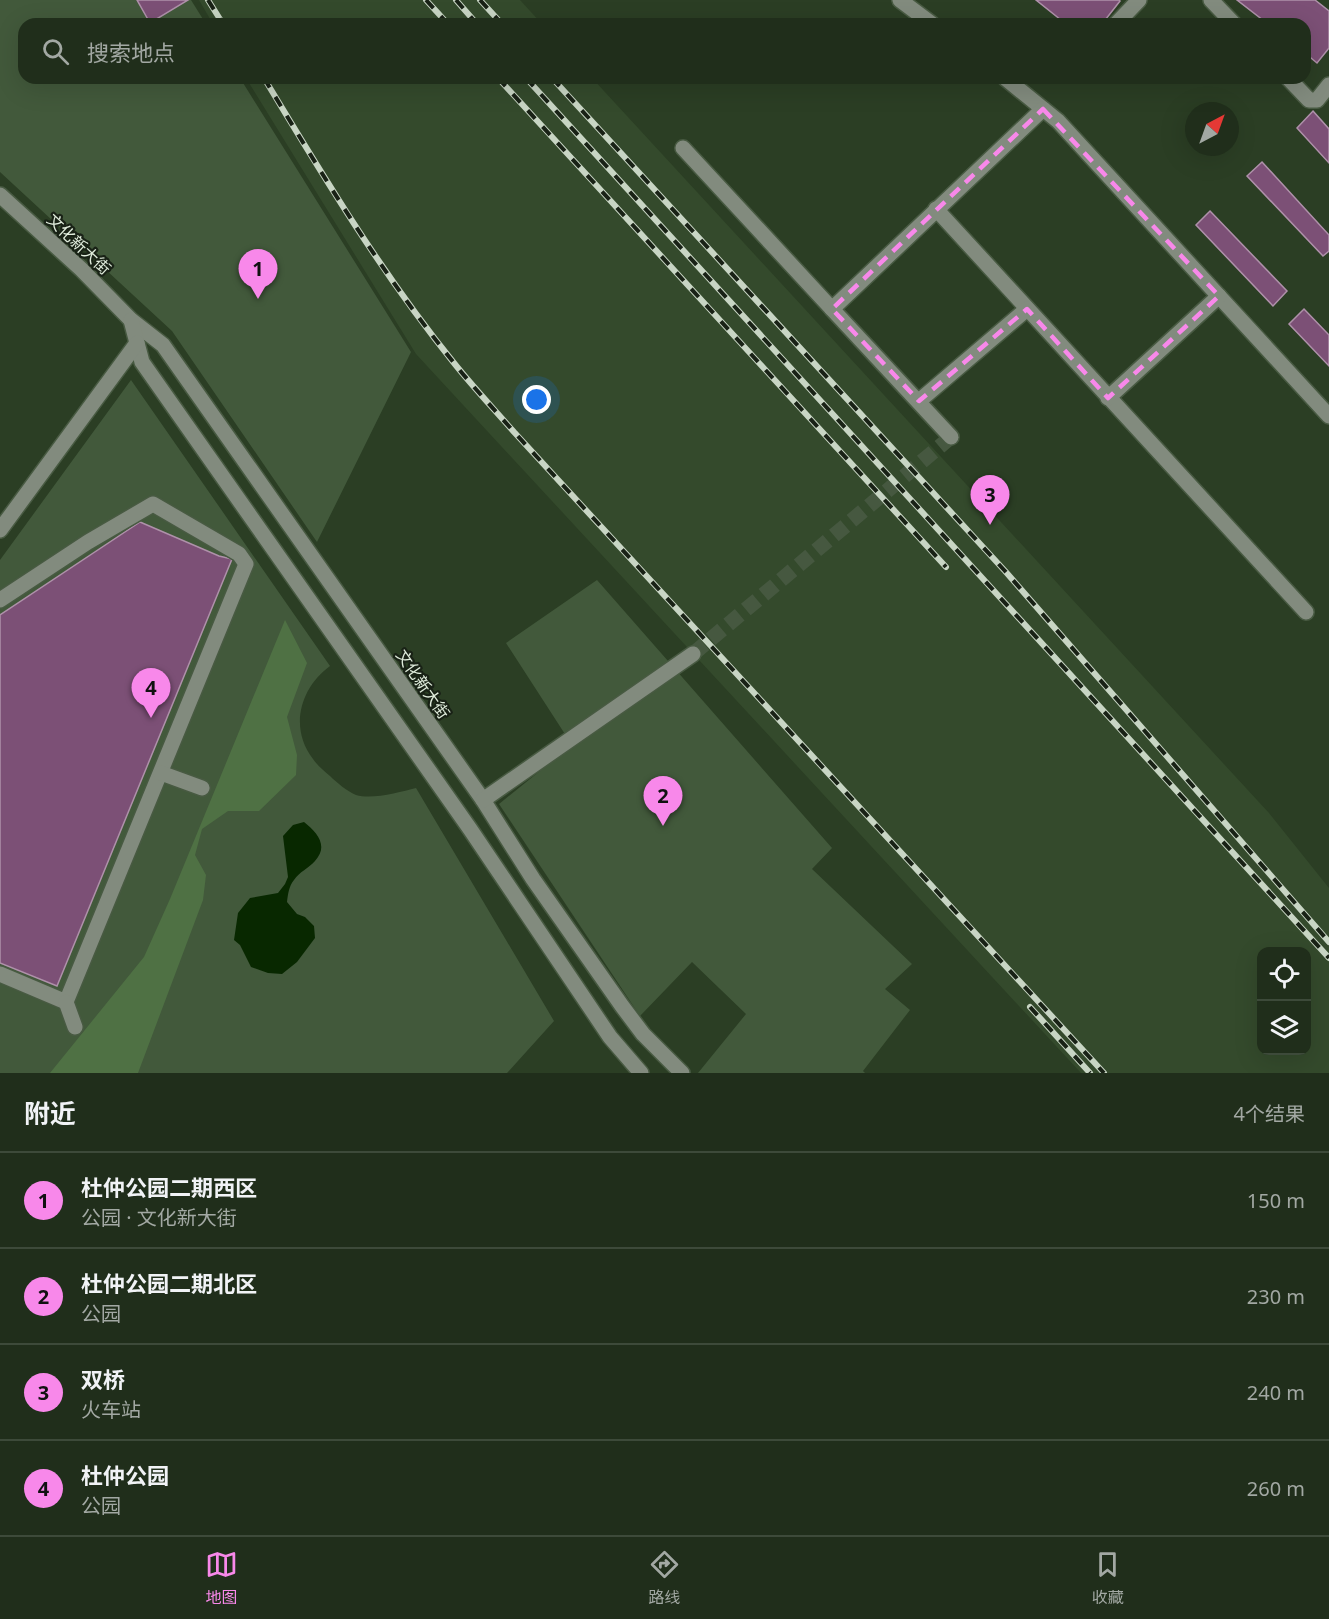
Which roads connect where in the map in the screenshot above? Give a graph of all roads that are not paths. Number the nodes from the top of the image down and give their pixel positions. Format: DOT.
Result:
graph roads {
  1 [pos="900,0"];
  2 [pos="1139,0"];
  3 [pos="1211,0"];
  4 [pos="925,18"];
  5 [pos="1122,18"];
  6 [pos="1228,18"];
  7 [pos="1012,84"];
  8 [pos="1294,84"];
  9 [pos="1329,85"];
  10 [pos="1043,109"];
  11 [pos="683,148"];
  12 [pos="0,195"];
  13 [pos="936,209"];
  14 [pos="1219,296"];
  15 [pos="831,309"];
  16 [pos="1027,309"];
  17 [pos="131,320"];
  18 [pos="137,342"];
  19 [pos="1108,398"];
  20 [pos="919,401"];
  21 [pos="1329,416"];
  22 [pos="951,437"];
  23 [pos="0,530"];
  24 [pos="0,600"];
  25 [pos="1306,612"];
  26 [pos="693,654"];
  27 [pos="161,772"];
  28 [pos="202,788"];
  29 [pos="483,800"];
  30 [pos="0,974"];
  31 [pos="66,1002"];
  32 [pos="75,1027"];
  33 [pos="641,1073"];
  34 [pos="682,1073"];
  1 -- 4 [label="street"];
  2 -- 5 [label="street"];
  3 -- 6 [label="street"];
  7 -- 10 [label="street"];
  8 -- 9 [label="street"];
  10 -- 13 [label="street"];
  10 -- 14 [label="street"];
  11 -- 15 [label="street"];
  12 -- 17 [label="street, 文化新大街"];
  13 -- 15 [label="street"];
  13 -- 16 [label="street"];
  14 -- 19 [label="street"];
  14 -- 21 [label="street"];
  15 -- 20 [label="street"];
  16 -- 19 [label="street"];
  16 -- 20 [label="street"];
  17 -- 18 [label="street, 文化新大街"];
  17 -- 29 [label="street, 文化新大街"];
  18 -- 23 [label="street"];
  18 -- 33 [label="street, 文化新大街"];
  19 -- 25 [label="street"];
  20 -- 22 [label="street"];
  24 -- 27 [label="street"];
  26 -- 29 [label="street"];
  27 -- 28 [label="street"];
  27 -- 31 [label="street"];
  29 -- 34 [label="street, 文化新大街"];
  30 -- 31 [label="street"];
  31 -- 32 [label="street"];
}
